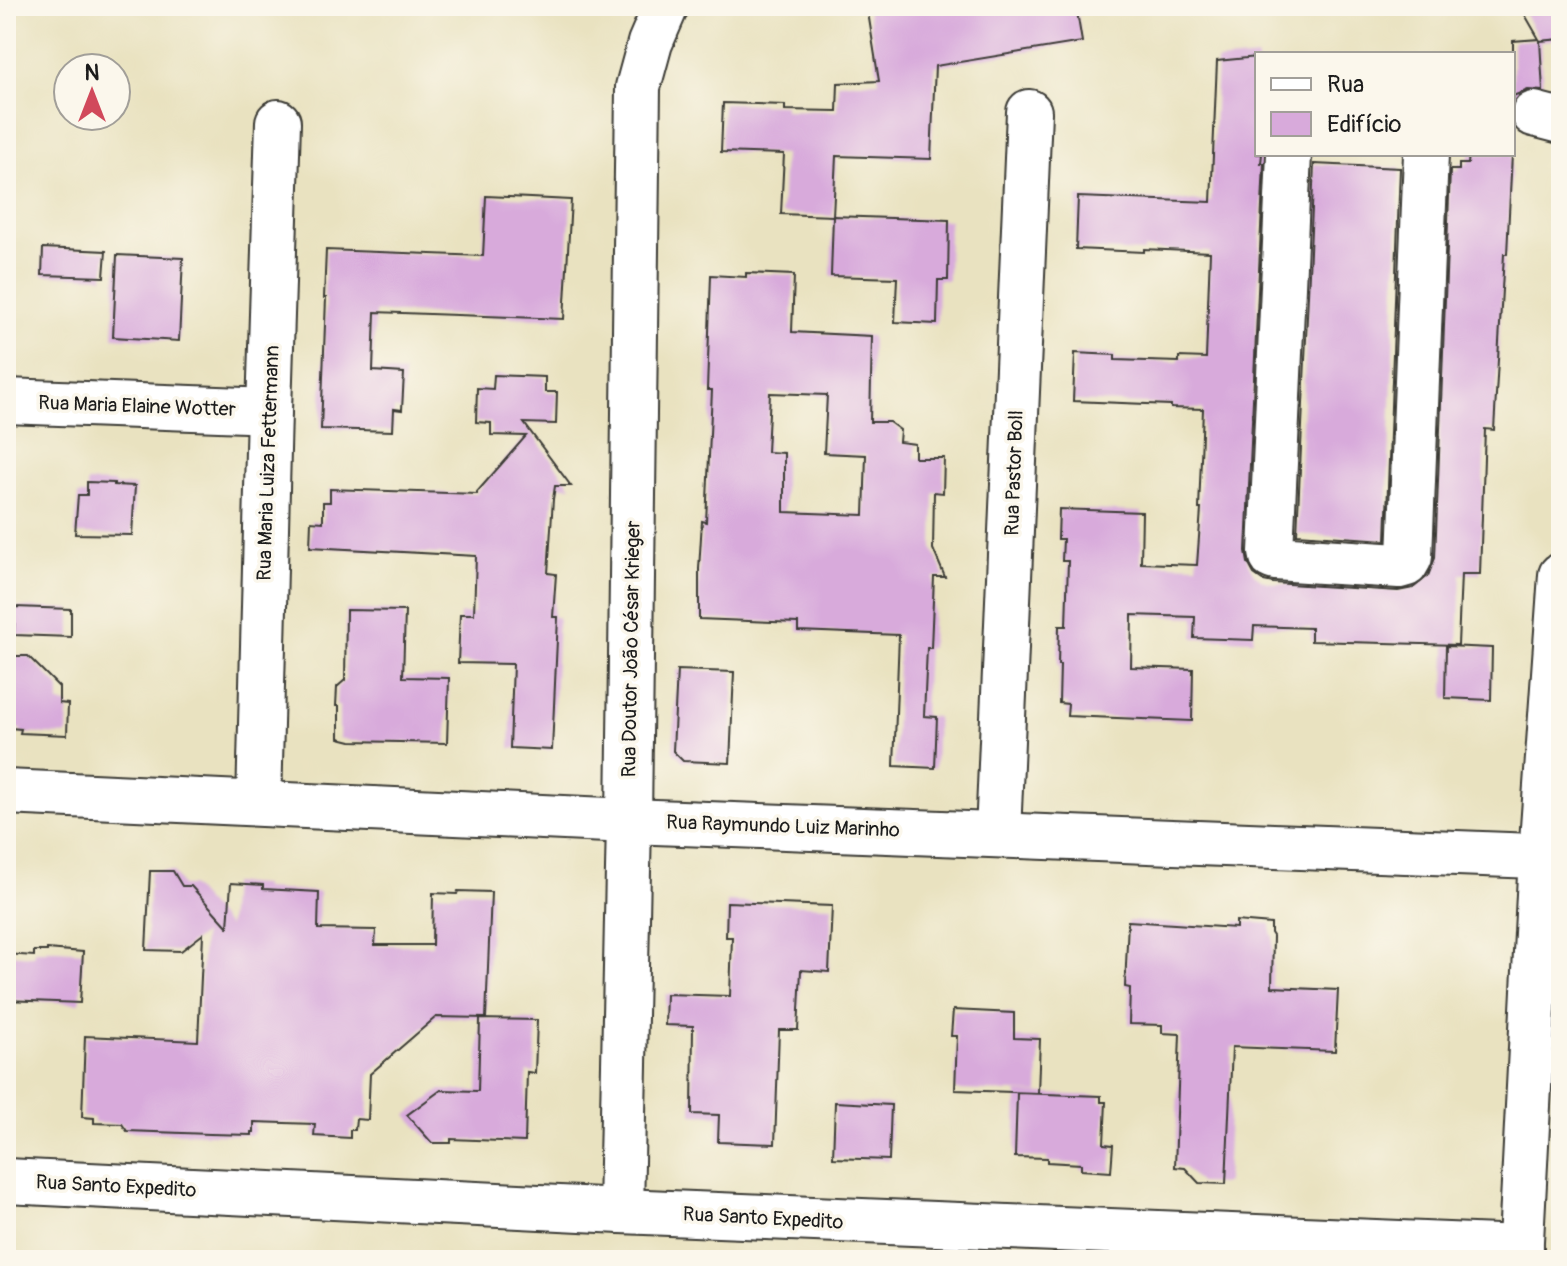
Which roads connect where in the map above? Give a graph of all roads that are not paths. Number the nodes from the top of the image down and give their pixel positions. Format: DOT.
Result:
graph roads {
  1 [pos="666,6"];
  2 [pos="1029,112"];
  3 [pos="278,122"];
  4 [pos="1289,156"];
  5 [pos="1426,156"];
  6 [pos="6,401"];
  7 [pos="269,411"];
  8 [pos="1561,575"];
  9 [pos="6,792"];
  10 [pos="259,803"];
  11 [pos="629,821"];
  12 [pos="998,834"];
  13 [pos="1551,857"];
  14 [pos="6,1181"];
  15 [pos="621,1211"];
  16 [pos="1002,1244"];
  17 [pos="1520,1254"];
  1 -- 11 [label="street, Rua Doutor João César Krieger"];
  2 -- 12 [label="street, Rua Pastor Boll"];
  3 -- 7 [label="street, Rua Maria Luiza Fettermann"];
  4 -- 5 [label="street"];
  6 -- 7 [label="street, Rua Maria Elaine Wotter"];
  7 -- 10 [label="street, Rua Maria Luiza Fettermann"];
  8 -- 13 [label="street"];
  9 -- 10 [label="street, Rua Raymundo Luiz Marinho"];
  10 -- 11 [label="street, Rua Raymundo Luiz Marinho"];
  11 -- 12 [label="street, Rua Raymundo Luiz Marinho"];
  11 -- 15 [label="street, Rua Doutor João César Krieger"];
  12 -- 13 [label="street, Rua Raymundo Luiz Marinho"];
  13 -- 17 [label="street"];
  14 -- 15 [label="street, Rua Santo Expedito"];
  15 -- 16 [label="street, Rua Santo Expedito"];
  16 -- 17 [label="street, Rua Santo Expedito"];
}
